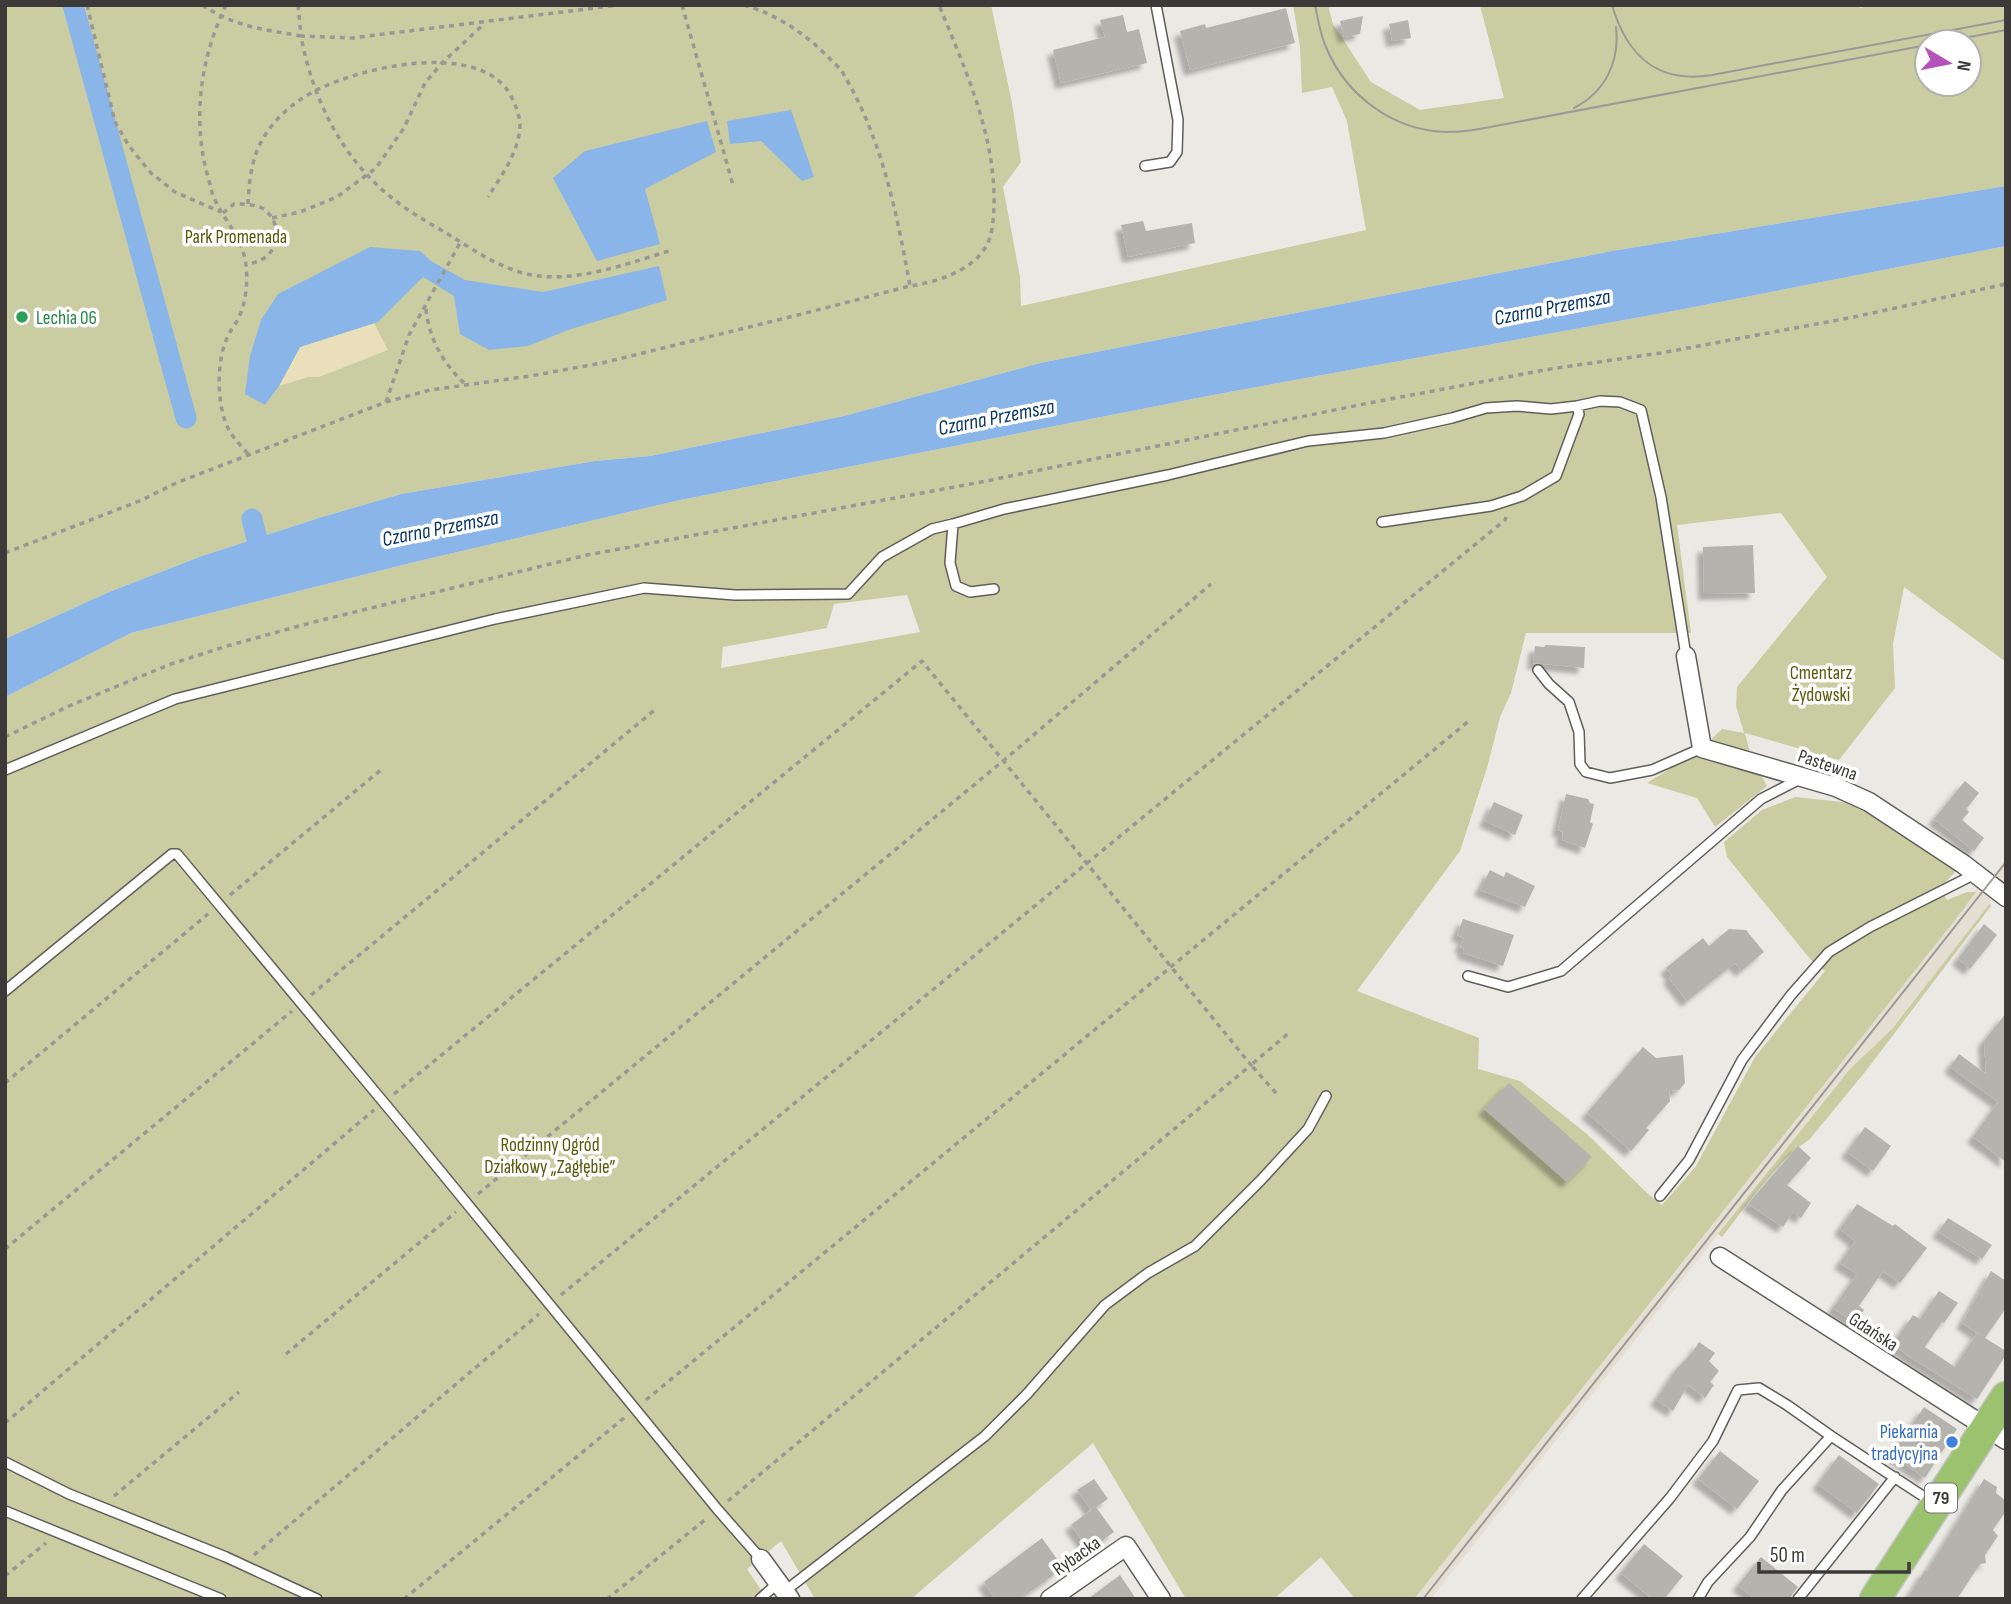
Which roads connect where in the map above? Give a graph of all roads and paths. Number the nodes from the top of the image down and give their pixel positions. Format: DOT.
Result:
graph roads {
  1 [pos="88,5"];
  2 [pos="202,5"];
  3 [pos="226,5"];
  4 [pos="298,5"];
  5 [pos="619,5"];
  6 [pos="682,5"];
  7 [pos="744,5"];
  8 [pos="939,5"];
  9 [pos="1156,5"];
  10 [pos="220,17"];
  11 [pos="485,22"];
  12 [pos="301,36"];
  13 [pos="442,63"];
  14 [pos="315,90"];
  15 [pos="1145,166"];
  16 [pos="367,175"];
  17 [pos="733,185"];
  18 [pos="488,197"];
  19 [pos="248,204"];
  20 [pos="223,213"];
  21 [pos="272,218"];
  22 [pos="461,242"];
  23 [pos="673,250"];
  24 [pos="246,264"];
  25 [pos="2006,284"];
  26 [pos="910,286"];
  27 [pos="426,307"];
  28 [pos="466,385"];
  29 [pos="386,402"];
  30 [pos="1577,406"];
  31 [pos="249,456"];
  32 [pos="1505,501"];
  33 [pos="1382,522"];
  34 [pos="953,524"];
  35 [pos="5,553"];
  36 [pos="1211,584"];
  37 [pos="994,589"];
  38 [pos="1686,656"];
  39 [pos="1538,670"];
  40 [pos="657,708"];
  41 [pos="1470,720"];
  42 [pos="5,737"];
  43 [pos="1702,748"];
  44 [pos="1003,761"];
  45 [pos="382,769"];
  46 [pos="5,770"];
  47 [pos="1803,778"];
  48 [pos="1087,863"];
  49 [pos="1975,874"];
  50 [pos="2006,897"];
  51 [pos="219,905"];
  52 [pos="1171,967"];
  53 [pos="1468,976"];
  54 [pos="5,991"];
  55 [pos="301,1003"];
  56 [pos="1290,1032"];
  57 [pos="1251,1065"];
  58 [pos="5,1083"];
  59 [pos="1276,1093"];
  60 [pos="1326,1096"];
  61 [pos="383,1102"];
  62 [pos="1660,1196"];
  63 [pos="467,1203"];
  64 [pos="5,1249"];
  65 [pos="1720,1257"];
  66 [pos="550,1305"];
  67 [pos="286,1354"];
  68 [pos="239,1392"];
  69 [pos="2006,1398"];
  70 [pos="635,1409"];
  71 [pos="5,1423"];
  72 [pos="1996,1434"];
  73 [pos="1830,1436"];
  74 [pos="5,1462"];
  75 [pos="1895,1477"];
  76 [pos="1937,1505"];
  77 [pos="102,1507"];
  78 [pos="718,1510"];
  79 [pos="5,1511"];
  80 [pos="58,1532"];
  81 [pos="761,1559"];
  82 [pos="243,1564"];
  83 [pos="5,1576"];
  84 [pos="785,1591"];
  85 [pos="221,1599"];
  86 [pos="317,1599"];
  87 [pos="404,1599"];
  88 [pos="607,1599"];
  89 [pos="761,1599"];
  90 [pos="1050,1599"];
  91 [pos="1161,1599"];
  92 [pos="1582,1599"];
  93 [pos="1698,1599"];
  94 [pos="1798,1599"];
  95 [pos="1875,1599"];
  1 -- 20 [label="path"];
  2 -- 10 [label="path"];
  3 -- 10 [label="path"];
  4 -- 12 [label="path"];
  5 -- 11 [label="path"];
  6 -- 17 [label="path"];
  7 -- 26 [label="path"];
  8 -- 26 [label="path"];
  9 -- 15 [label="lane"];
  10 -- 12 [label="path"];
  10 -- 20 [label="path"];
  11 -- 12 [label="path"];
  11 -- 13 [label="path"];
  12 -- 14 [label="path"];
  13 -- 14 [label="path"];
  13 -- 16 [label="path"];
  13 -- 18 [label="path"];
  14 -- 16 [label="path"];
  14 -- 19 [label="path"];
  16 -- 21 [label="path"];
  16 -- 22 [label="path"];
  19 -- 20 [label="path"];
  19 -- 21 [label="path"];
  20 -- 24 [label="path"];
  21 -- 24 [label="path"];
  22 -- 23 [label="path"];
  22 -- 27 [label="path"];
  24 -- 31 [label="path"];
  25 -- 42 [label="path"];
  26 -- 28 [label="path"];
  27 -- 28 [label="path"];
  27 -- 29 [label="path"];
  28 -- 29 [label="path"];
  29 -- 31 [label="path"];
  30 -- 32 [label="lane"];
  30 -- 34 [label="lane"];
  30 -- 38 [label="lane"];
  31 -- 35 [label="path"];
  32 -- 33 [label="lane"];
  32 -- 48 [label="path"];
  34 -- 37 [label="lane"];
  34 -- 46 [label="lane"];
  36 -- 44 [label="path"];
  38 -- 43 [label="street"];
  39 -- 43 [label="lane"];
  40 -- 55 [label="path"];
  41 -- 52 [label="path"];
  43 -- 47 [label="street, Pastewna"];
  44 -- 48 [label="path"];
  44 -- 61 [label="path"];
  44 -- 63 [label="path"];
  45 -- 51 [label="path"];
  47 -- 49 [label="street, Pastewna"];
  47 -- 53 [label="lane"];
  48 -- 52 [label="path"];
  48 -- 66 [label="path"];
  49 -- 50 [label="street, Pastewna"];
  49 -- 62 [label="lane"];
  51 -- 54 [label="lane"];
  51 -- 55 [label="lane"];
  51 -- 58 [label="path"];
  52 -- 57 [label="path"];
  52 -- 70 [label="path"];
  55 -- 61 [label="lane"];
  55 -- 64 [label="path"];
  56 -- 57 [label="path"];
  57 -- 59 [label="path"];
  57 -- 78 [label="path"];
  60 -- 84 [label="lane"];
  61 -- 63 [label="lane"];
  61 -- 71 [label="path"];
  63 -- 66 [label="lane"];
  63 -- 67 [label="path"];
  65 -- 72 [label="street, Gdańska"];
  66 -- 70 [label="lane"];
  66 -- 82 [label="path"];
  68 -- 77 [label="path"];
  69 -- 72 [label="main road, 79"];
  70 -- 78 [label="lane"];
  70 -- 87 [label="path"];
  72 -- 76 [label="main road, 79"];
  73 -- 75 [label="lane"];
  73 -- 92 [label="lane"];
  73 -- 93 [label="lane"];
  74 -- 77 [label="lane"];
  75 -- 76 [label="lane"];
  75 -- 94 [label="lane"];
  76 -- 95 [label="main road, 79"];
  77 -- 82 [label="lane"];
  78 -- 81 [label="lane"];
  78 -- 88 [label="path"];
  79 -- 80 [label="lane"];
  80 -- 83 [label="path"];
  80 -- 85 [label="lane"];
  81 -- 84 [label="street"];
  82 -- 86 [label="lane"];
  84 -- 89 [label="lane"];
  90 -- 91 [label="street, Rybacka"];
}
